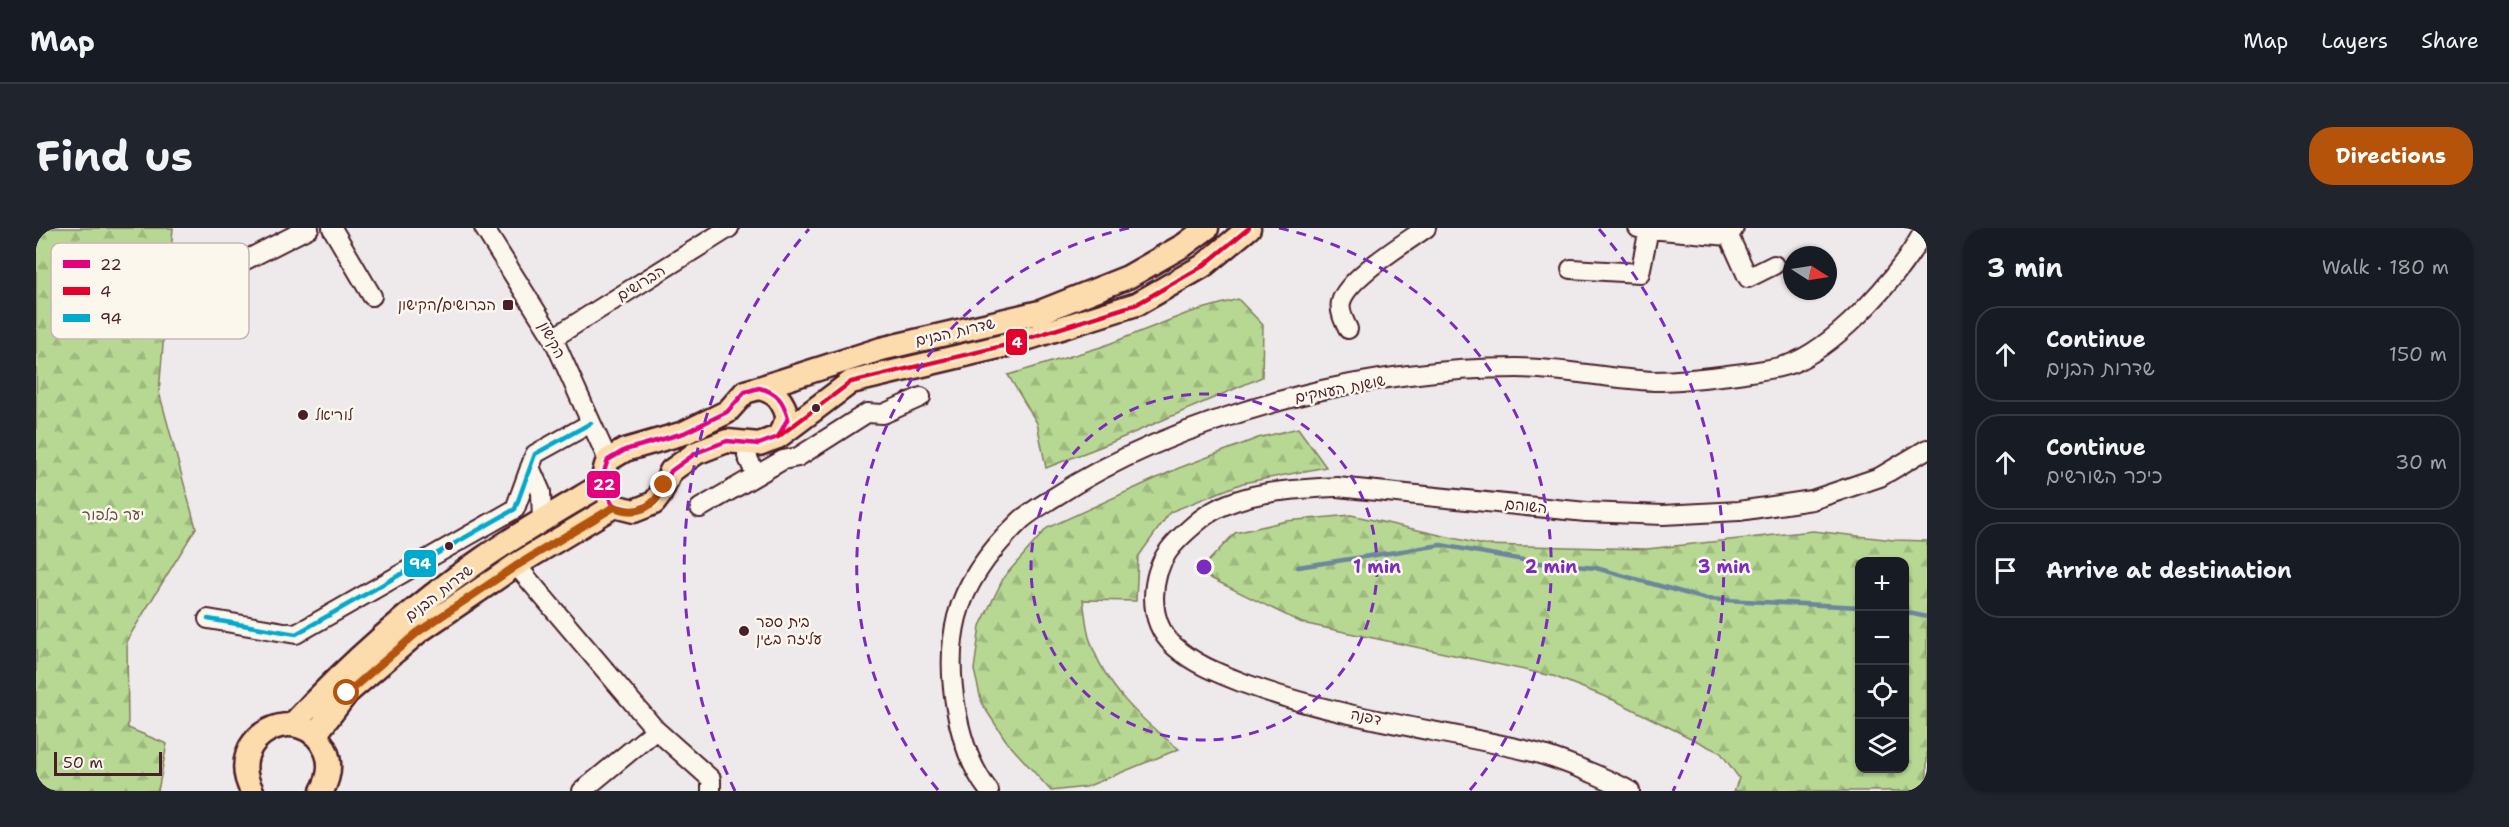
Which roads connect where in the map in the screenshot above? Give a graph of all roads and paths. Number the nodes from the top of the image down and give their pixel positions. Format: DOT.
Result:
graph roads {
  1 [pos="309,228"];
  2 [pos="332,228"];
  3 [pos="484,228"];
  4 [pos="729,228"];
  5 [pos="1207,228"];
  6 [pos="1249,228"];
  7 [pos="1426,228"];
  8 [pos="1643,228"];
  9 [pos="1924,228"];
  10 [pos="1731,232"];
  11 [pos="249,258"];
  12 [pos="1774,265"];
  13 [pos="1571,269"];
  14 [pos="372,296"];
  15 [pos="1348,329"];
  16 [pos="553,338"];
  17 [pos="759,388"];
  18 [pos="921,397"];
  19 [pos="591,423"];
  20 [pos="778,437"];
  21 [pos="748,443"];
  22 [pos="1927,449"];
  23 [pos="608,460"];
  24 [pos="530,467"];
  25 [pos="756,475"];
  26 [pos="603,483"];
  27 [pos="614,507"];
  28 [pos="699,508"];
  29 [pos="542,521"];
  30 [pos="516,566"];
  31 [pos="1155,584"];
  32 [pos="208,619"];
  33 [pos="292,725"];
  34 [pos="656,730"];
  35 [pos="315,735"];
  36 [pos="711,785"];
  37 [pos="245,787"];
  38 [pos="322,791"];
  39 [pos="582,791"];
  40 [pos="989,791"];
  41 [pos="1630,791"];
  1 -- 11 [label="street"];
  2 -- 14 [label="street"];
  3 -- 16 [label="street, הקישון"];
  4 -- 16 [label="street, הברושים"];
  5 -- 17 [label="main road, שדרות הבנים"];
  6 -- 20 [label="main road, שדרות הבנים"];
  7 -- 15 [label="street"];
  8 -- 10 [label="street"];
  8 -- 13 [label="street"];
  9 -- 40 [label="street, שושנת העמקים"];
  10 -- 12 [label="street"];
  16 -- 19 [label="street, הקישון"];
  17 -- 20 [label="main road"];
  17 -- 23 [label="main road, שדרות הבנים"];
  18 -- 25 [label="street"];
  19 -- 23 [label="street, הקישון"];
  19 -- 24 [label="street"];
  20 -- 21 [label="main road"];
  21 -- 25 [label="street"];
  21 -- 27 [label="main road"];
  22 -- 31 [label="street, השוהם"];
  23 -- 26 [label="main road"];
  24 -- 29 [label="street"];
  24 -- 32 [label="street"];
  25 -- 28 [label="street"];
  26 -- 27 [label="main road"];
  26 -- 29 [label="main road, שדרות הבנים"];
  27 -- 30 [label="main road, שדרות הבנים"];
  29 -- 33 [label="main road, שדרות הבנים"];
  30 -- 34 [label="street"];
  30 -- 35 [label="main road, שדרות הבנים"];
  31 -- 41 [label="street, דפנה"];
  33 -- 35 [label="main road"];
  33 -- 37 [label="main road"];
  34 -- 36 [label="street"];
  34 -- 39 [label="street"];
  35 -- 38 [label="main road"];
}
